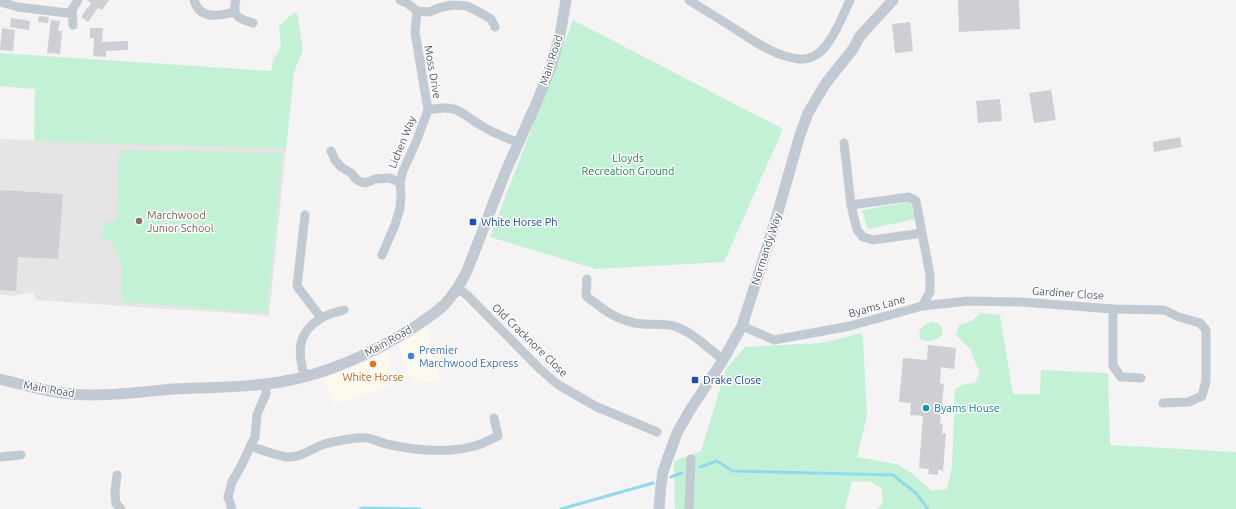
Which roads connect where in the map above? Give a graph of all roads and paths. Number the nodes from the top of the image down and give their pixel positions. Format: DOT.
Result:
graph roads {
  1 [pos="78,0"];
  2 [pos="194,0"];
  3 [pos="236,0"];
  4 [pos="400,0"];
  5 [pos="566,0"];
  6 [pos="688,0"];
  7 [pos="850,0"];
  8 [pos="893,0"];
  9 [pos="1,2"];
  10 [pos="72,10"];
  11 [pos="417,11"];
  12 [pos="234,12"];
  13 [pos="253,22"];
  14 [pos="72,25"];
  15 [pos="495,27"];
  16 [pos="428,110"];
  17 [pos="519,143"];
  18 [pos="844,143"];
  19 [pos="331,151"];
  20 [pos="400,183"];
  21 [pos="851,205"];
  22 [pos="305,215"];
  23 [pos="922,233"];
  24 [pos="382,255"];
  25 [pos="587,279"];
  26 [pos="457,288"];
  27 [pos="1022,302"];
  28 [pos="922,306"];
  29 [pos="1113,309"];
  30 [pos="344,310"];
  31 [pos="321,318"];
  32 [pos="742,326"];
  33 [pos="723,360"];
  34 [pos="305,376"];
  35 [pos="1140,378"];
  36 [pos="0,379"];
  37 [pos="266,384"];
  38 [pos="1163,403"];
  39 [pos="494,418"];
  40 [pos="657,432"];
  41 [pos="250,446"];
  42 [pos="21,455"];
  43 [pos="0,457"];
  44 [pos="691,459"];
  45 [pos="117,475"];
  46 [pos="121,509"];
  47 [pos="232,509"];
  48 [pos="658,509"];
  49 [pos="689,509"];
  1 -- 10 [label="street"];
  2 -- 12 [label="street"];
  3 -- 12 [label="street"];
  4 -- 11 [label="street"];
  5 -- 17 [label="street, Main Road"];
  6 -- 7 [label="street"];
  8 -- 32 [label="street, Normandy Way"];
  9 -- 10 [label="street"];
  10 -- 14 [label="street"];
  11 -- 15 [label="street"];
  11 -- 16 [label="street, Moss Drive"];
  12 -- 13 [label="street"];
  16 -- 17 [label="street, Moss Drive"];
  16 -- 20 [label="street, Lichen Way"];
  17 -- 26 [label="street, Main Road"];
  18 -- 21 [label="street"];
  19 -- 20 [label="street"];
  20 -- 24 [label="street, Lichen Way"];
  21 -- 23 [label="street"];
  21 -- 23 [label="street"];
  22 -- 31 [label="street"];
  23 -- 28 [label="street"];
  25 -- 33 [label="street"];
  26 -- 34 [label="street, Main Road"];
  26 -- 40 [label="street, Old Cracknore Close"];
  27 -- 28 [label="street, Byams Lane"];
  27 -- 29 [label="street, Gardiner Close"];
  28 -- 32 [label="street, Byams Lane"];
  29 -- 35 [label="street, Gardiner Close"];
  29 -- 38 [label="street, Gardiner Close"];
  30 -- 31 [label="street"];
  31 -- 34 [label="street"];
  32 -- 33 [label="street, Normandy Way"];
  33 -- 48 [label="street, Normandy Way"];
  34 -- 37 [label="street, Main Road"];
  36 -- 37 [label="street, Main Road"];
  37 -- 41 [label="street"];
  39 -- 41 [label="street"];
  41 -- 47 [label="street"];
  42 -- 43 [label="street"];
  44 -- 49 [label="street"];
  45 -- 46 [label="street"];
}
